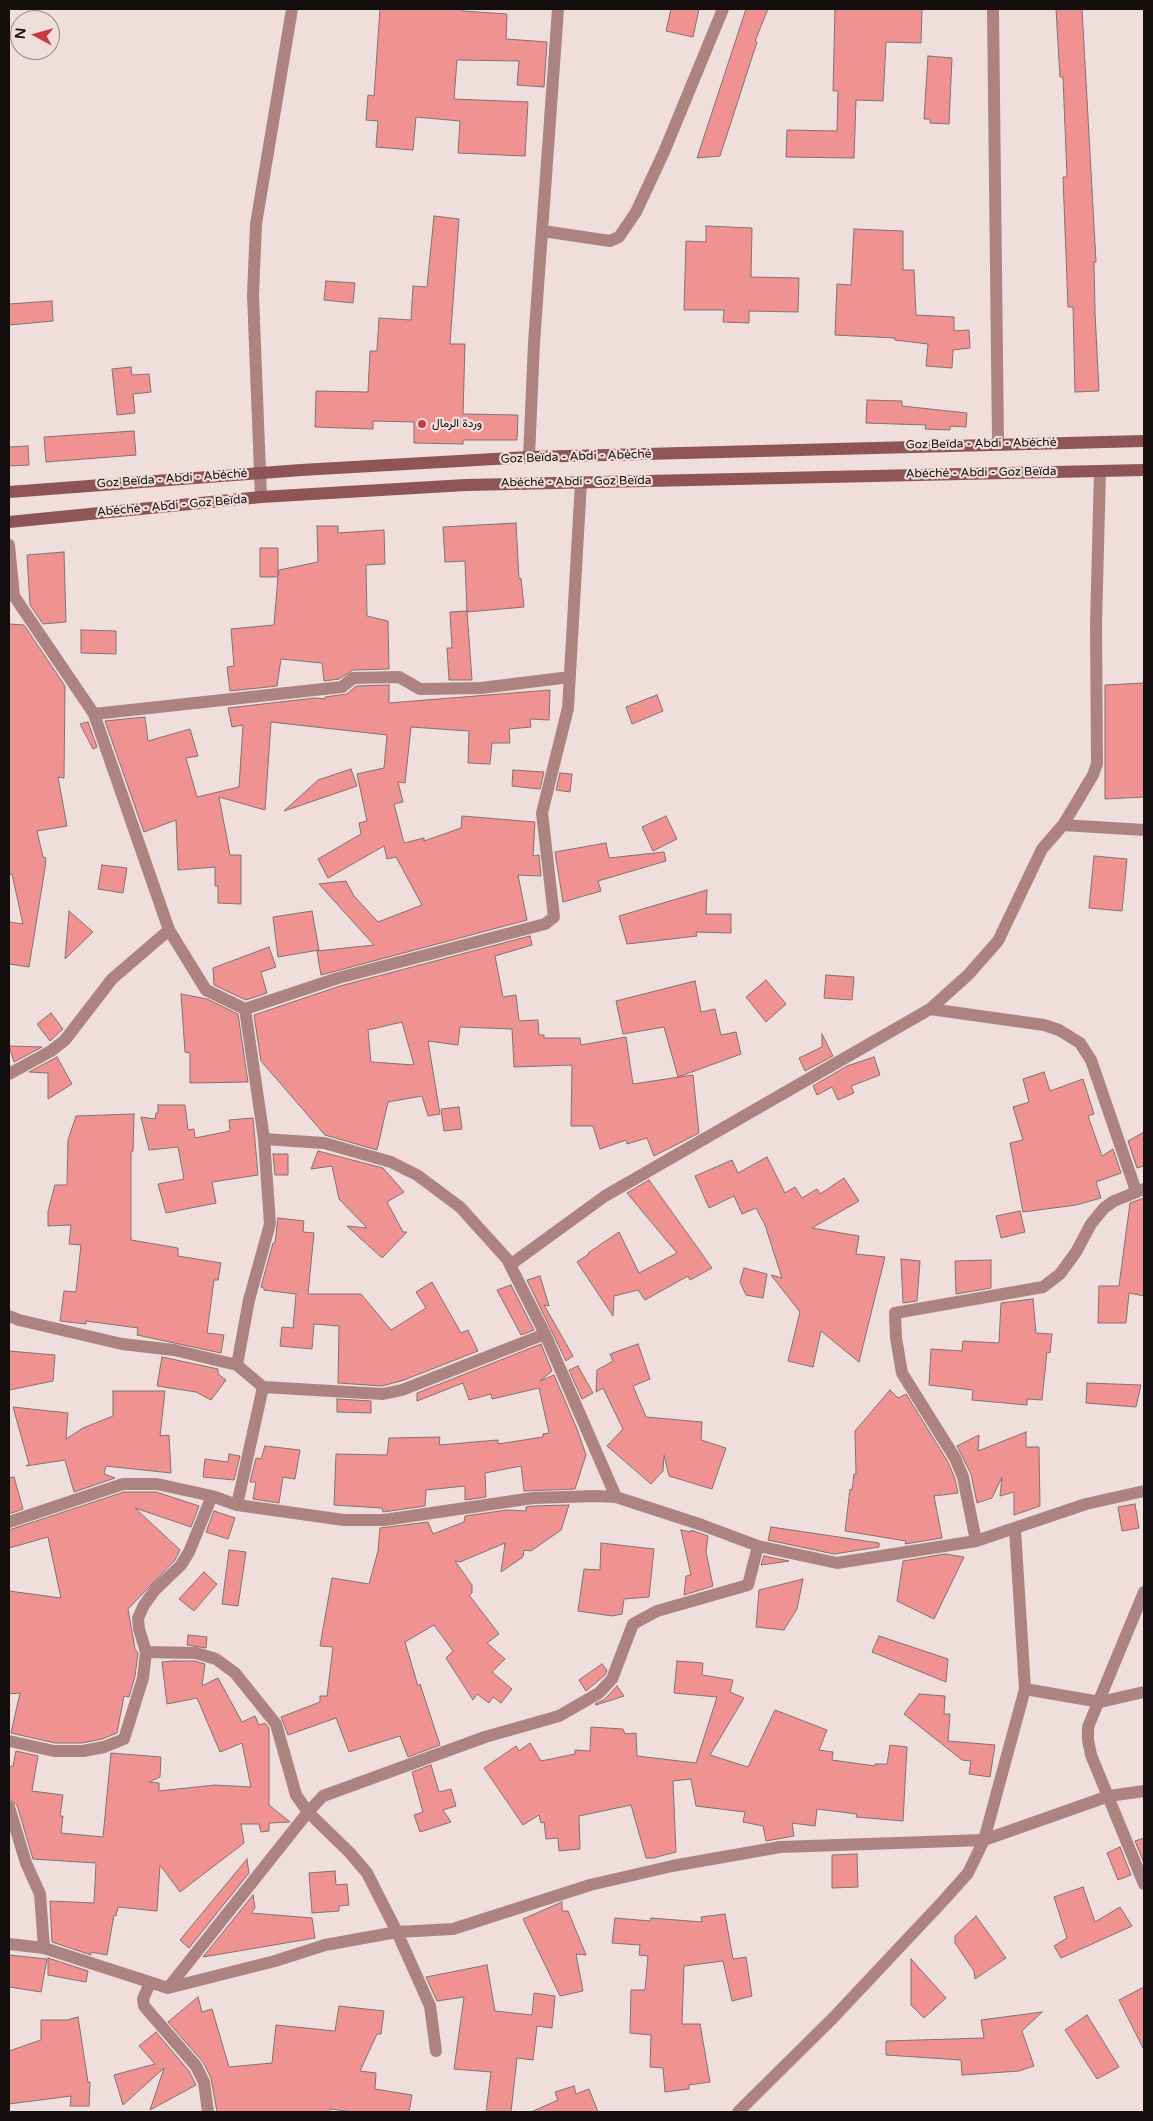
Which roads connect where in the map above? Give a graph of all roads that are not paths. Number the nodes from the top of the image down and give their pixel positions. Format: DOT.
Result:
graph roads {
  1 [pos="292,9"];
  2 [pos="558,9"];
  3 [pos="723,9"];
  4 [pos="993,9"];
  5 [pos="543,231"];
  6 [pos="1144,441"];
  7 [pos="998,443"];
  8 [pos="528,457"];
  9 [pos="1144,470"];
  10 [pos="1100,471"];
  11 [pos="260,473"];
  12 [pos="581,482"];
  13 [pos="9,492"];
  14 [pos="261,497"];
  15 [pos="9,522"];
  16 [pos="9,545"];
  17 [pos="14,596"];
  18 [pos="9,609"];
  19 [pos="570,677"];
  20 [pos="94,714"];
  21 [pos="1063,825"];
  22 [pos="1144,830"];
  23 [pos="169,930"];
  24 [pos="245,1009"];
  25 [pos="930,1009"];
  26 [pos="9,1074"];
  27 [pos="264,1139"];
  28 [pos="1140,1190"];
  29 [pos="510,1265"];
  30 [pos="9,1316"];
  31 [pos="545,1334"];
  32 [pos="237,1365"];
  33 [pos="263,1387"];
  34 [pos="1144,1491"];
  35 [pos="212,1496"];
  36 [pos="616,1498"];
  37 [pos="237,1504"];
  38 [pos="9,1522"];
  39 [pos="1015,1529"];
  40 [pos="976,1541"];
  41 [pos="758,1546"];
  42 [pos="1144,1592"];
  43 [pos="146,1652"];
  44 [pos="1025,1689"];
  45 [pos="1144,1692"];
  46 [pos="1100,1702"];
  47 [pos="9,1741"];
  48 [pos="1144,1791"];
  49 [pos="1109,1796"];
  50 [pos="9,1807"];
  51 [pos="308,1812"];
  52 [pos="984,1840"];
  53 [pos="1144,1884"];
  54 [pos="397,1932"];
  55 [pos="9,1944"];
  56 [pos="44,1948"];
  57 [pos="150,1983"];
  58 [pos="168,1988"];
  59 [pos="436,2051"];
  60 [pos="208,2112"];
  61 [pos="738,2112"];
  1 -- 11 [label="street"];
  2 -- 5 [label="street"];
  3 -- 5 [label="street"];
  4 -- 7 [label="street"];
  5 -- 8 [label="street"];
  6 -- 7 [label="main road, Goz Beïda - Abdi - Abéché"];
  7 -- 8 [label="main road, Goz Beïda - Abdi - Abéché"];
  8 -- 11 [label="main road, Goz Beïda - Abdi - Abéché"];
  9 -- 10 [label="main road, Abéché - Abdi - Goz Beïda"];
  10 -- 12 [label="main road, Abéché - Abdi - Goz Beïda"];
  10 -- 21 [label="street"];
  11 -- 13 [label="main road, Goz Beïda - Abdi - Abéché"];
  11 -- 14 [label="street"];
  12 -- 14 [label="main road, Abéché - Abdi - Goz Beïda"];
  12 -- 19 [label="street"];
  14 -- 15 [label="main road, Abéché - Abdi - Goz Beïda"];
  16 -- 17 [label="street"];
  17 -- 18 [label="street"];
  17 -- 20 [label="street"];
  19 -- 20 [label="street"];
  19 -- 24 [label="street"];
  20 -- 23 [label="street"];
  21 -- 22 [label="street"];
  21 -- 25 [label="street"];
  23 -- 24 [label="street"];
  23 -- 26 [label="street"];
  24 -- 27 [label="street"];
  25 -- 28 [label="street"];
  25 -- 29 [label="street"];
  27 -- 29 [label="street"];
  27 -- 32 [label="street"];
  28 -- 40 [label="street"];
  29 -- 31 [label="street"];
  30 -- 32 [label="street"];
  31 -- 33 [label="street"];
  31 -- 36 [label="street"];
  32 -- 33 [label="street"];
  33 -- 37 [label="street"];
  34 -- 39 [label="street"];
  35 -- 37 [label="street"];
  35 -- 38 [label="street"];
  35 -- 43 [label="street"];
  36 -- 37 [label="street"];
  36 -- 41 [label="street"];
  39 -- 40 [label="street"];
  39 -- 44 [label="street"];
  40 -- 41 [label="street"];
  41 -- 51 [label="street"];
  42 -- 46 [label="street"];
  43 -- 47 [label="street"];
  43 -- 51 [label="street"];
  44 -- 46 [label="street"];
  44 -- 52 [label="street"];
  45 -- 46 [label="street"];
  46 -- 49 [label="street"];
  48 -- 49 [label="street"];
  49 -- 52 [label="street"];
  49 -- 53 [label="street"];
  50 -- 56 [label="street"];
  51 -- 54 [label="street"];
  51 -- 58 [label="street"];
  52 -- 54 [label="street"];
  52 -- 61 [label="street"];
  54 -- 58 [label="street"];
  54 -- 59 [label="street"];
  55 -- 56 [label="street"];
  56 -- 57 [label="street"];
  57 -- 58 [label="street"];
  57 -- 60 [label="street"];
}
